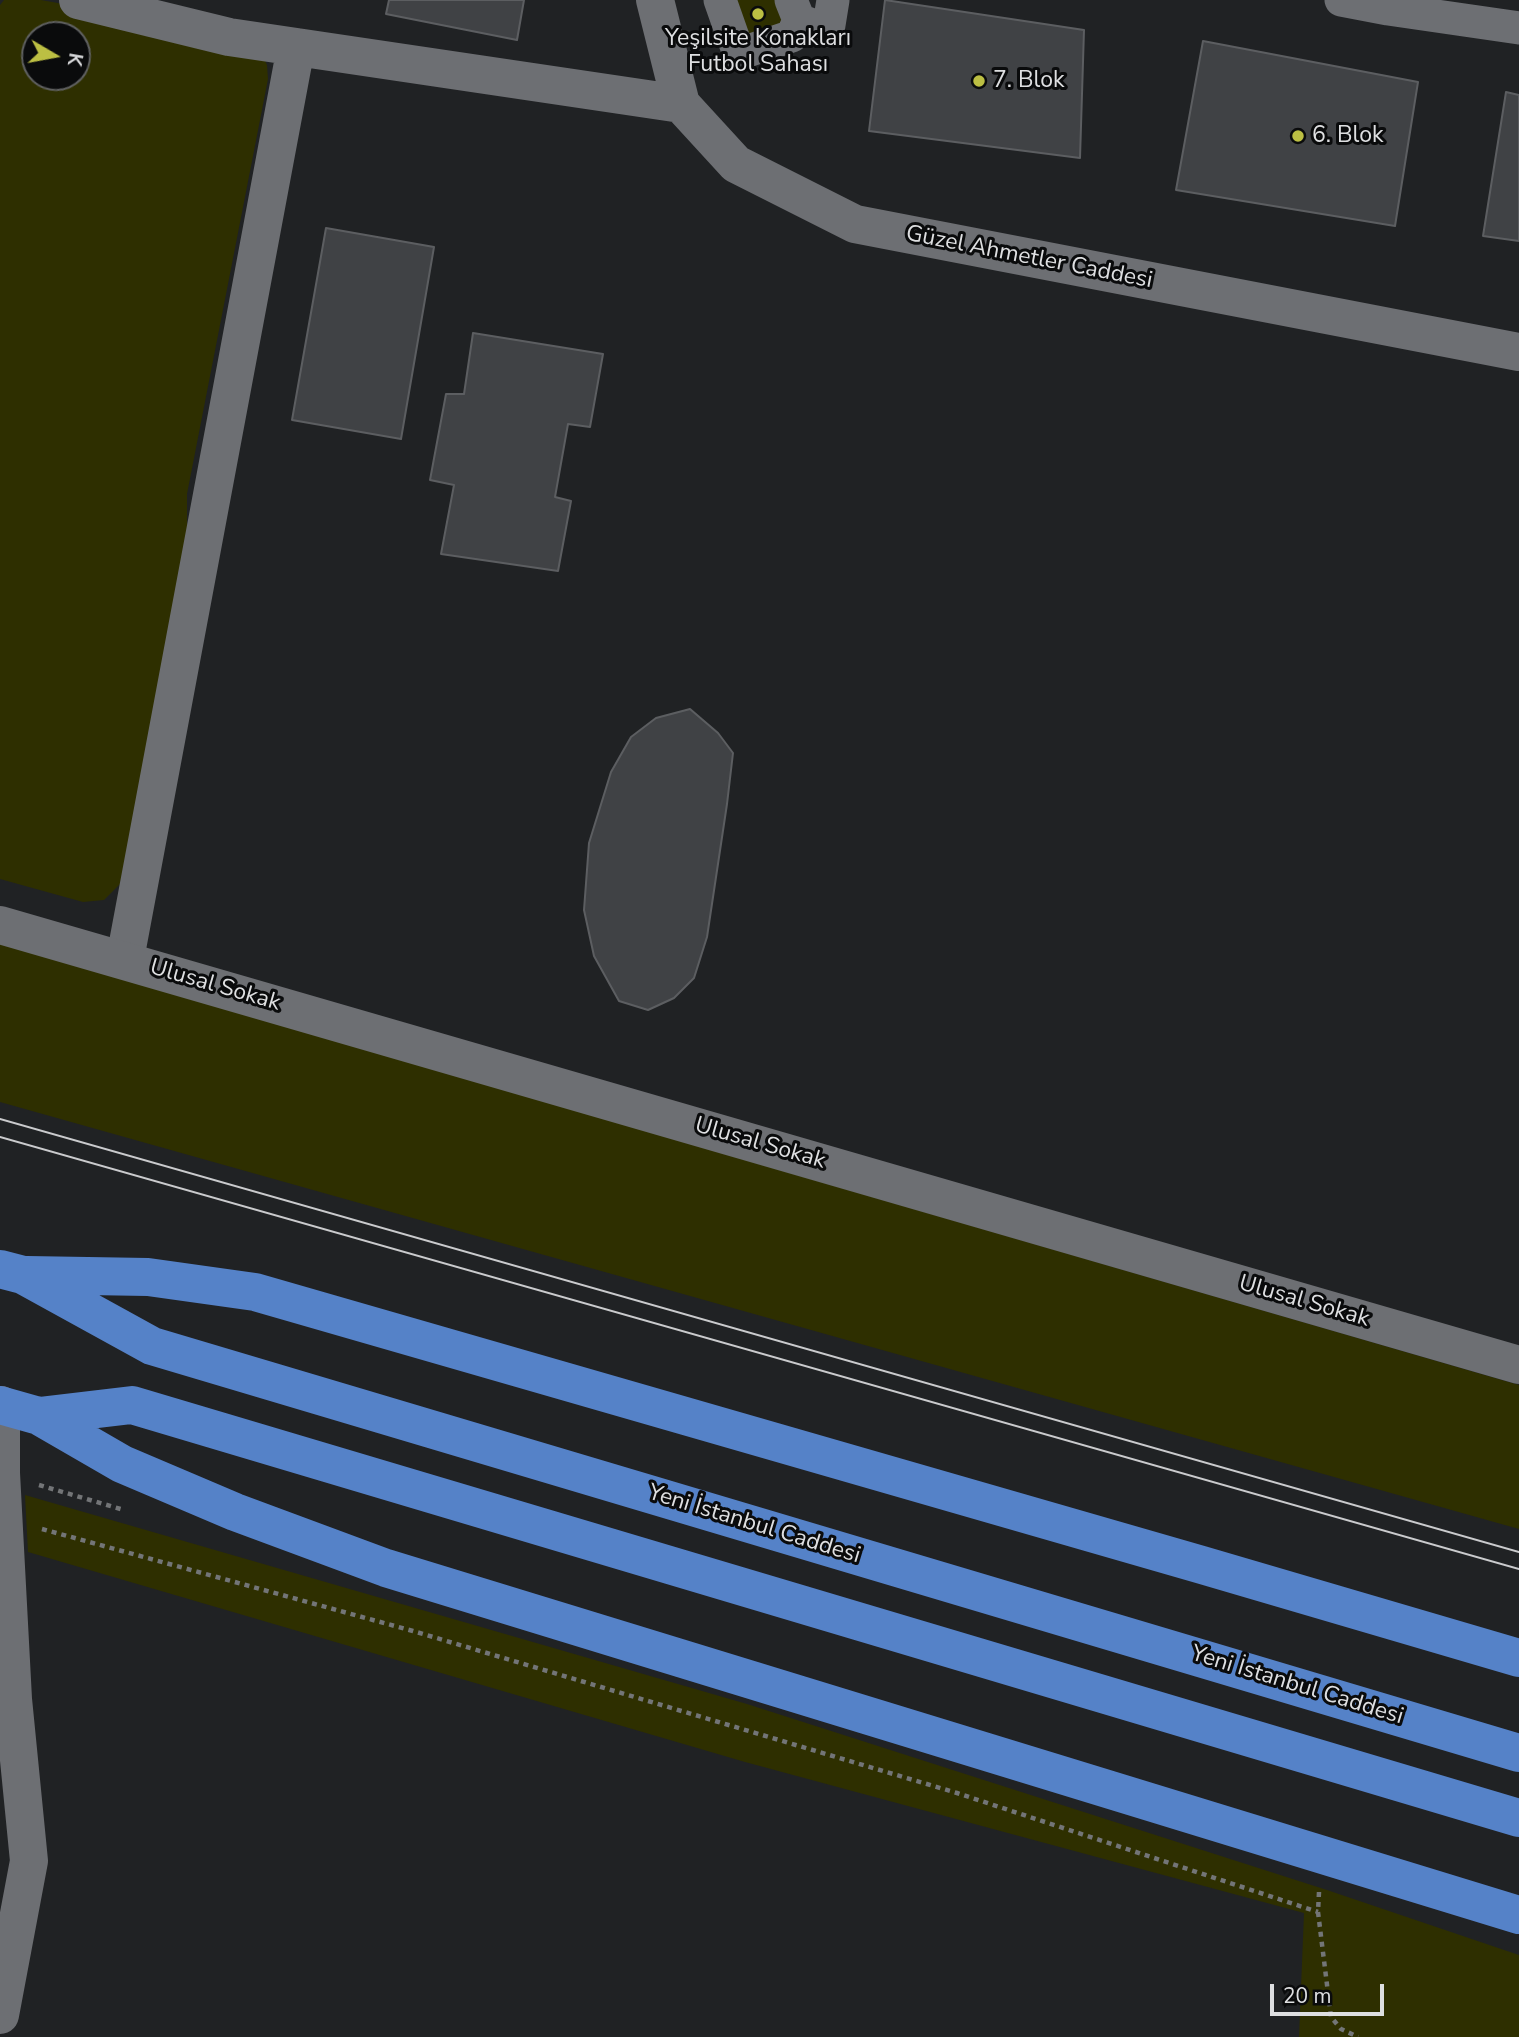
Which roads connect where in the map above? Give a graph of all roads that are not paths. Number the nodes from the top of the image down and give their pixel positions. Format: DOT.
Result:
graph roads {
  1 [pos="78,0"];
  2 [pos="655,0"];
  3 [pos="720,0"];
  4 [pos="832,0"];
  5 [pos="1342,0"];
  6 [pos="1389,5"];
  7 [pos="795,10"];
  8 [pos="1519,28"];
  9 [pos="296,47"];
  10 [pos="681,104"];
  11 [pos="1519,352"];
  12 [pos="0,925"];
  13 [pos="125,959"];
  14 [pos="12,1272"];
  15 [pos="1519,1365"];
  16 [pos="1,1405"];
  17 [pos="39,1416"];
  18 [pos="1519,1658"];
  19 [pos="1519,1753"];
  20 [pos="1519,1818"];
  21 [pos="1519,1915"];
  22 [pos="0,2015"];
  1 -- 9 [label="street"];
  2 -- 10 [label="street, Güzel Ahmetler Caddesi"];
  3 -- 7 [label="street"];
  4 -- 7 [label="street"];
  5 -- 6 [label="street"];
  6 -- 8 [label="street"];
  9 -- 10 [label="street"];
  9 -- 13 [label="street"];
  10 -- 11 [label="street, Güzel Ahmetler Caddesi"];
  12 -- 13 [label="street, Ulusal Sokak"];
  13 -- 15 [label="street, Ulusal Sokak"];
  14 -- 18 [label="highway"];
  14 -- 19 [label="highway, Yeni İstanbul Caddesi"];
  16 -- 17 [label="highway"];
  16 -- 22 [label="street"];
  17 -- 20 [label="highway"];
  17 -- 21 [label="highway"];
}
